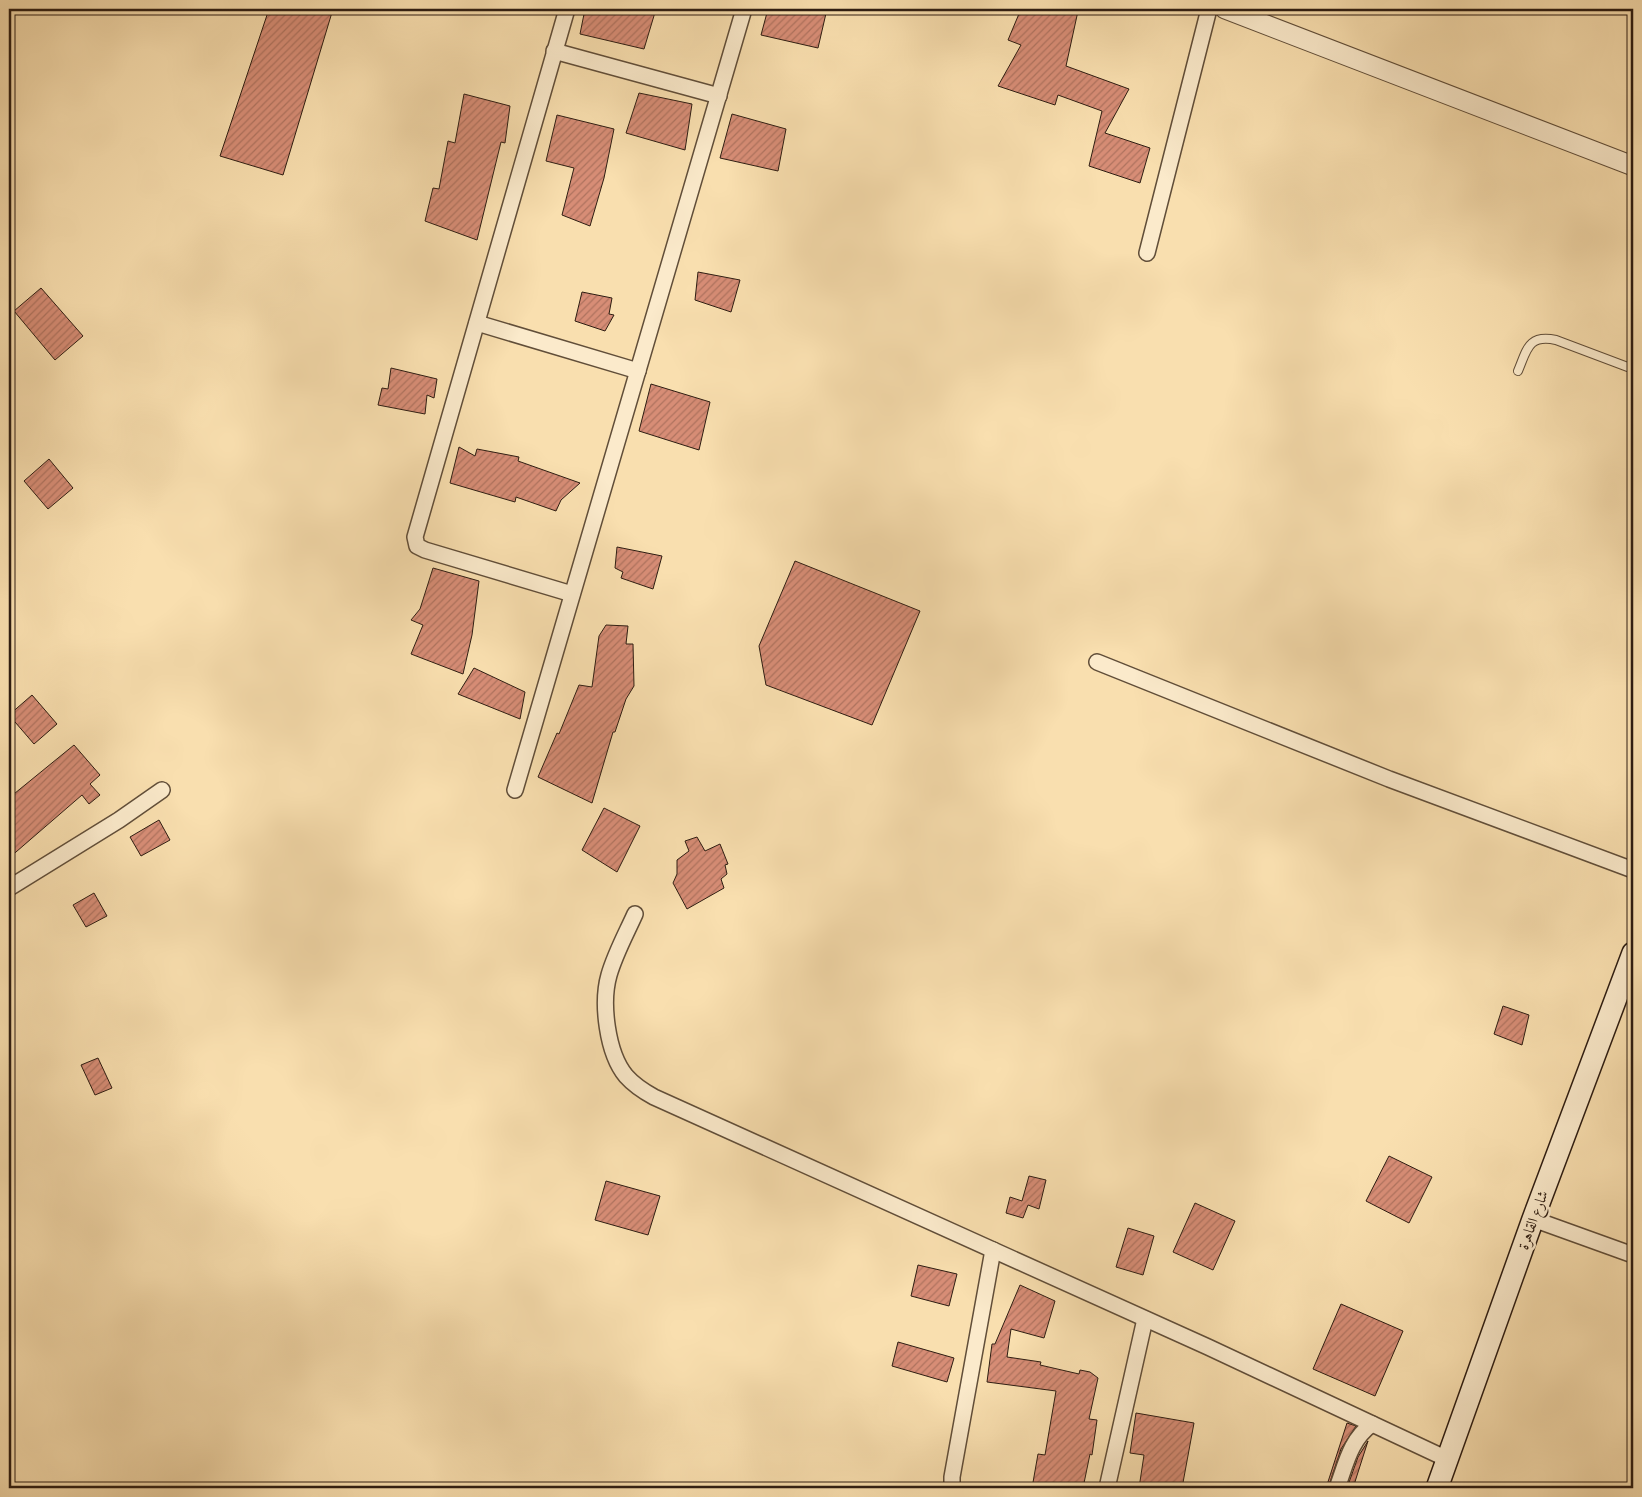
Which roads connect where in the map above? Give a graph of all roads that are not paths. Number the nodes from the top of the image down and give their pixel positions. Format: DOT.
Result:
graph roads {
  1 [pos="567,9"];
  2 [pos="744,9"];
  3 [pos="1209,9"];
  4 [pos="1225,9"];
  5 [pos="554,50"];
  6 [pos="719,96"];
  7 [pos="1633,166"];
  8 [pos="1147,253"];
  9 [pos="477,323"];
  10 [pos="1633,369"];
  11 [pos="638,371"];
  12 [pos="1518,371"];
  13 [pos="572,594"];
  14 [pos="1097,662"];
  15 [pos="162,790"];
  16 [pos="515,790"];
  17 [pos="1633,870"];
  18 [pos="9,888"];
  19 [pos="635,914"];
  20 [pos="1633,952"];
  21 [pos="1533,1218"];
  22 [pos="993,1250"];
  23 [pos="1633,1255"];
  24 [pos="1145,1319"];
  25 [pos="1372,1424"];
  26 [pos="1447,1459"];
  27 [pos="952,1488"];
  28 [pos="1107,1488"];
  29 [pos="1336,1488"];
  30 [pos="1436,1488"];
  1 -- 5 [label="street"];
  2 -- 6 [label="street"];
  3 -- 8 [label="street"];
  4 -- 7 [label="street"];
  5 -- 6 [label="street"];
  5 -- 9 [label="street"];
  6 -- 11 [label="street"];
  9 -- 11 [label="street"];
  9 -- 13 [label="street"];
  10 -- 12 [label="lane"];
  11 -- 13 [label="street"];
  13 -- 16 [label="street"];
  14 -- 17 [label="street"];
  15 -- 18 [label="street"];
  19 -- 22 [label="street"];
  20 -- 21 [label="main road, شارع القاهرة"];
  21 -- 23 [label="street"];
  21 -- 26 [label="main road, شارع القاهرة"];
  22 -- 24 [label="street"];
  22 -- 27 [label="street"];
  24 -- 25 [label="street"];
  24 -- 28 [label="street"];
  25 -- 26 [label="street"];
  25 -- 29 [label="street"];
  26 -- 30 [label="main road, شارع القاهرة"];
}
